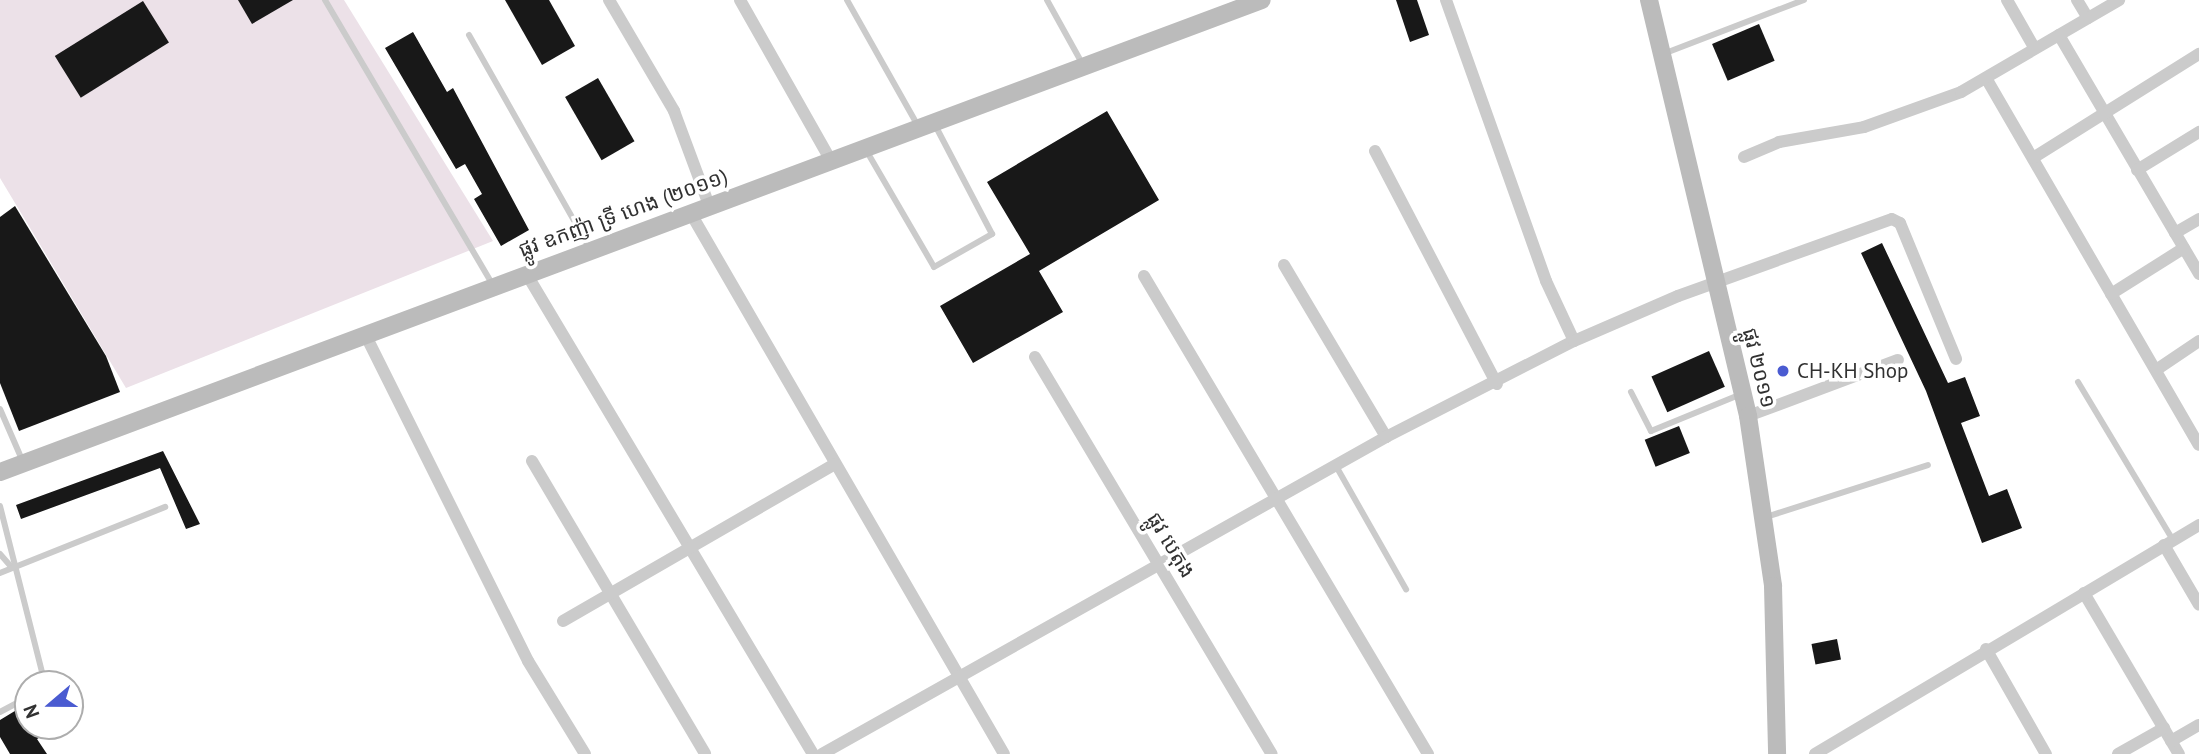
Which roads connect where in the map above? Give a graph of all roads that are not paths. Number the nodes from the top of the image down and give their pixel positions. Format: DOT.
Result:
graph roads {
  1 [pos="325,0"];
  2 [pos="609,0"];
  3 [pos="740,0"];
  4 [pos="847,0"];
  5 [pos="1047,0"];
  6 [pos="1262,0"];
  7 [pos="1446,0"];
  8 [pos="1649,0"];
  9 [pos="1804,0"];
  10 [pos="2007,0"];
  11 [pos="2077,0"];
  12 [pos="2119,0"];
  13 [pos="2088,18"];
  14 [pos="470,35"];
  15 [pos="2059,35"];
  16 [pos="2035,49"];
  17 [pos="2199,54"];
  18 [pos="1661,55"];
  19 [pos="1084,67"];
  20 [pos="1986,78"];
  21 [pos="2104,113"];
  22 [pos="927,127"];
  23 [pos="2199,132"];
  24 [pos="865,149"];
  25 [pos="1374,151"];
  26 [pos="1744,157"];
  27 [pos="2033,158"];
  28 [pos="831,161"];
  29 [pos="2137,170"];
  30 [pos="709,205"];
  31 [pos="690,212"];
  32 [pos="2199,219"];
  33 [pos="2175,233"];
  34 [pos="2183,248"];
  35 [pos="590,249"];
  36 [pos="1284,265"];
  37 [pos="526,273"];
  38 [pos="2199,274"];
  39 [pos="1144,276"];
  40 [pos="1714,285"];
  41 [pos="494,286"];
  42 [pos="2111,293"];
  43 [pos="365,334"];
  44 [pos="1574,341"];
  45 [pos="2199,341"];
  46 [pos="1035,357"];
  47 [pos="1956,359"];
  48 [pos="1898,360"];
  49 [pos="2156,370"];
  50 [pos="2078,382"];
  51 [pos="1497,384"];
  52 [pos="1631,392"];
  53 [pos="1742,394"];
  54 [pos="0,409"];
  55 [pos="1748,416"];
  56 [pos="1386,438"];
  57 [pos="2199,445"];
  58 [pos="532,461"];
  59 [pos="23,463"];
  60 [pos="835,464"];
  61 [pos="1928,465"];
  62 [pos="1335,466"];
  63 [pos="0,472"];
  64 [pos="1273,500"];
  65 [pos="0,506"];
  66 [pos="164,507"];
  67 [pos="1765,518"];
  68 [pos="2199,525"];
  69 [pos="2169,543"];
  70 [pos="691,548"];
  71 [pos="0,554"];
  72 [pos="1160,564"];
  73 [pos="12,568"];
  74 [pos="0,573"];
  75 [pos="1405,589"];
  76 [pos="2084,593"];
  77 [pos="609,595"];
  78 [pos="2199,604"];
  79 [pos="563,621"];
  80 [pos="1986,649"];
  81 [pos="41,670"];
  82 [pos="958,677"];
  83 [pos="2199,725"];
  84 [pos="2164,728"];
  85 [pos="2171,741"];
  86 [pos="585,754"];
  87 [pos="705,754"];
  88 [pos="813,754"];
  89 [pos="822,754"];
  90 [pos="1004,754"];
  91 [pos="1272,754"];
  92 [pos="1428,754"];
  93 [pos="1777,754"];
  94 [pos="1815,754"];
  95 [pos="2046,754"];
  96 [pos="2118,754"];
  97 [pos="2179,754"];
  1 -- 41 [label="lane"];
  2 -- 30 [label="street"];
  3 -- 28 [label="street"];
  4 -- 22 [label="lane"];
  5 -- 19 [label="lane"];
  6 -- 19 [label="main road, ផ្លូវ ឧកញ៉ា ទ្រី ហេង (២០១១)"];
  7 -- 44 [label="street"];
  8 -- 18 [label="main road, ផ្លូវ ២០១១"];
  9 -- 18 [label="lane"];
  10 -- 16 [label="street"];
  11 -- 13 [label="street"];
  12 -- 13 [label="street"];
  13 -- 15 [label="street"];
  14 -- 35 [label="lane"];
  15 -- 16 [label="street"];
  15 -- 21 [label="street"];
  16 -- 20 [label="street"];
  17 -- 21 [label="street"];
  18 -- 40 [label="main road, ផ្លូវ ២០១១"];
  19 -- 22 [label="main road, ផ្លូវ ឧកញ៉ា ទ្រី ហេង (២០១១)"];
  20 -- 26 [label="street"];
  20 -- 27 [label="street"];
  21 -- 27 [label="street"];
  21 -- 29 [label="street"];
  22 -- 24 [label="main road, ផ្លូវ ឧកញ៉ា ទ្រី ហេង (២០១១)"];
  22 -- 24 [label="lane"];
  23 -- 29 [label="street"];
  24 -- 28 [label="main road, ផ្លូវ ឧកញ៉ា ទ្រី ហេង (២០១១)"];
  25 -- 51 [label="street"];
  27 -- 42 [label="street"];
  28 -- 30 [label="main road, ផ្លូវ ឧកញ៉ា ទ្រី ហេង (២០១១)"];
  29 -- 33 [label="street"];
  30 -- 31 [label="main road, ផ្លូវ ឧកញ៉ា ទ្រី ហេង (២០១១)"];
  31 -- 35 [label="main road, ផ្លូវ ឧកញ៉ា ទ្រី ហេង (២០១១)"];
  31 -- 60 [label="street"];
  32 -- 33 [label="street"];
  33 -- 34 [label="street"];
  34 -- 38 [label="street"];
  34 -- 42 [label="street"];
  35 -- 37 [label="main road, ផ្លូវ ឧកញ៉ា ទ្រី ហេង (២០១១)"];
  36 -- 56 [label="street"];
  37 -- 41 [label="main road, ផ្លូវ ឧកញ៉ា ទ្រី ហេង (២០១១)"];
  37 -- 70 [label="street"];
  39 -- 64 [label="street"];
  40 -- 44 [label="street"];
  40 -- 47 [label="street"];
  40 -- 53 [label="main road, ផ្លូវ ២០១១"];
  41 -- 43 [label="main road, ផ្លូវ ឧកញ៉ា ទ្រី ហេង (២០១១)"];
  42 -- 49 [label="street"];
  43 -- 59 [label="main road, ផ្លូវ ឧកញ៉ា ទ្រី ហេង (២០១១)"];
  43 -- 86 [label="street"];
  44 -- 51 [label="street"];
  45 -- 49 [label="street"];
  46 -- 72 [label="street, ផ្លូវ បេតុង"];
  48 -- 55 [label="street"];
  49 -- 57 [label="street"];
  50 -- 69 [label="lane"];
  51 -- 56 [label="street"];
  52 -- 53 [label="lane"];
  53 -- 55 [label="main road, ផ្លូវ ២០១១"];
  54 -- 59 [label="lane"];
  55 -- 67 [label="main road, ផ្លូវ ២០១១"];
  56 -- 62 [label="street"];
  58 -- 77 [label="street"];
  59 -- 63 [label="main road, ផ្លូវ ឧកញ៉ា ទ្រី ហេង (២០១១)"];
  60 -- 70 [label="street"];
  60 -- 82 [label="street"];
  61 -- 67 [label="lane"];
  62 -- 64 [label="street"];
  62 -- 75 [label="lane"];
  64 -- 72 [label="street"];
  64 -- 92 [label="street"];
  65 -- 73 [label="lane"];
  66 -- 73 [label="lane"];
  67 -- 93 [label="main road, ផ្លូវ ២០១១"];
  68 -- 69 [label="street"];
  69 -- 76 [label="street"];
  69 -- 78 [label="street"];
  70 -- 77 [label="street"];
  70 -- 88 [label="street"];
  71 -- 73 [label="lane"];
  72 -- 82 [label="street"];
  72 -- 91 [label="street, ផ្លូវ បេតុង"];
  73 -- 74 [label="lane"];
  73 -- 81 [label="lane"];
  76 -- 80 [label="street"];
  76 -- 84 [label="street"];
  77 -- 79 [label="street"];
  77 -- 87 [label="street"];
  80 -- 94 [label="street"];
  80 -- 95 [label="street"];
  82 -- 89 [label="street"];
  82 -- 90 [label="street"];
  83 -- 85 [label="street"];
  84 -- 85 [label="street"];
  84 -- 96 [label="street"];
  85 -- 97 [label="street"];
}
